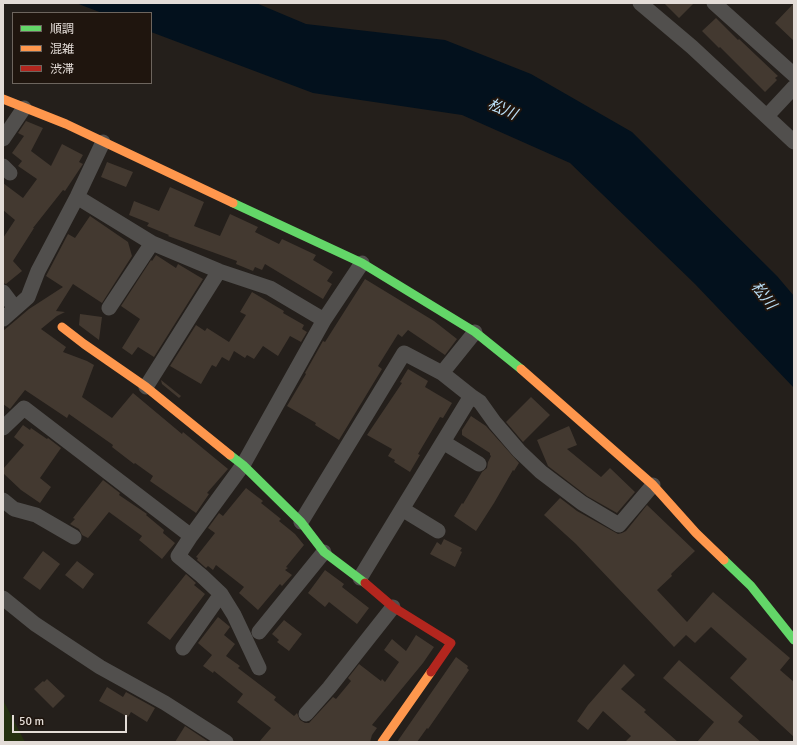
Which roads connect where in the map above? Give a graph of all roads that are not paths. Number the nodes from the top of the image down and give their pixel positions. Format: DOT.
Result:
graph roads {
  1 [pos="640,3"];
  2 [pos="714,3"];
  3 [pos="794,74"];
  4 [pos="794,87"];
  5 [pos="3,99"];
  6 [pos="24,108"];
  7 [pos="767,116"];
  8 [pos="3,139"];
  9 [pos="103,142"];
  10 [pos="794,142"];
  11 [pos="77,197"];
  12 [pos="152,243"];
  13 [pos="362,264"];
  14 [pos="219,271"];
  15 [pos="3,292"];
  16 [pos="16,308"];
  17 [pos="109,308"];
  18 [pos="3,319"];
  19 [pos="324,320"];
  20 [pos="62,327"];
  21 [pos="475,332"];
  22 [pos="442,372"];
  23 [pos="146,387"];
  24 [pos="471,396"];
  25 [pos="3,428"];
  26 [pos="443,442"];
  27 [pos="479,464"];
  28 [pos="243,465"];
  29 [pos="653,485"];
  30 [pos="3,500"];
  31 [pos="402,509"];
  32 [pos="301,522"];
  33 [pos="438,531"];
  34 [pos="191,536"];
  35 [pos="74,537"];
  36 [pos="324,552"];
  37 [pos="360,578"];
  38 [pos="221,594"];
  39 [pos="3,598"];
  40 [pos="393,607"];
  41 [pos="259,632"];
  42 [pos="794,640"];
  43 [pos="183,648"];
  44 [pos="259,668"];
  45 [pos="306,714"];
  46 [pos="226,742"];
  47 [pos="382,742"];
  1 -- 7 [label="street"];
  2 -- 3 [label="street"];
  4 -- 7 [label="street"];
  5 -- 6 [label="street"];
  6 -- 8 [label="street"];
  6 -- 9 [label="street"];
  7 -- 10 [label="street"];
  9 -- 11 [label="street"];
  9 -- 13 [label="street"];
  11 -- 12 [label="street"];
  11 -- 16 [label="street"];
  12 -- 14 [label="street"];
  12 -- 17 [label="street"];
  13 -- 19 [label="street"];
  13 -- 21 [label="street"];
  14 -- 19 [label="street"];
  14 -- 23 [label="street"];
  15 -- 16 [label="street"];
  16 -- 18 [label="street"];
  19 -- 28 [label="street"];
  20 -- 23 [label="street"];
  21 -- 22 [label="street"];
  21 -- 29 [label="street"];
  22 -- 24 [label="street"];
  22 -- 32 [label="street"];
  23 -- 28 [label="street"];
  24 -- 26 [label="street"];
  24 -- 29 [label="street"];
  25 -- 34 [label="street"];
  26 -- 27 [label="street"];
  26 -- 31 [label="street"];
  28 -- 32 [label="street"];
  28 -- 34 [label="street"];
  29 -- 42 [label="street"];
  30 -- 35 [label="street"];
  31 -- 33 [label="street"];
  31 -- 37 [label="street"];
  32 -- 36 [label="street"];
  34 -- 38 [label="street"];
  36 -- 37 [label="street"];
  36 -- 41 [label="street"];
  37 -- 40 [label="street"];
  38 -- 43 [label="street"];
  38 -- 44 [label="street"];
  39 -- 46 [label="street"];
  40 -- 45 [label="street"];
  40 -- 47 [label="street"];
}
